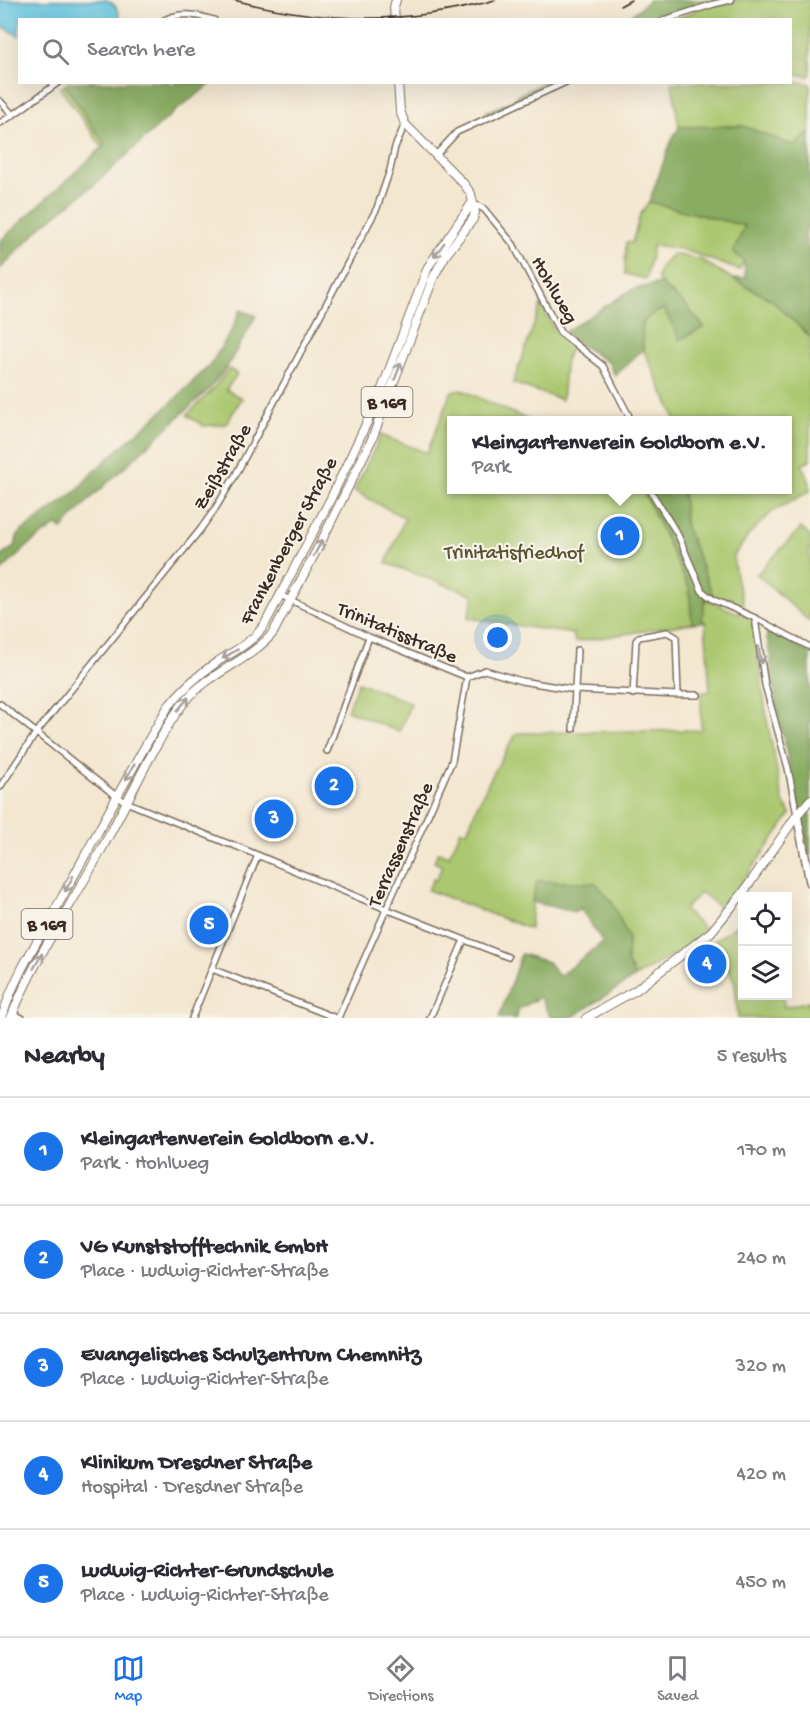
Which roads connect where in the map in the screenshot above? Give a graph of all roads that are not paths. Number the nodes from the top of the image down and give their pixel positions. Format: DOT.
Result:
graph roads {
  1 [pos="396,0"];
  2 [pos="731,0"];
  3 [pos="168,18"];
  4 [pos="203,18"];
  5 [pos="395,18"];
  6 [pos="670,18"];
  7 [pos="56,84"];
  8 [pos="398,84"];
  9 [pos="562,84"];
  10 [pos="0,101"];
  11 [pos="13,115"];
  12 [pos="0,123"];
  13 [pos="405,124"];
  14 [pos="435,156"];
  15 [pos="472,203"];
  16 [pos="629,416"];
  17 [pos="651,494"];
  18 [pos="280,595"];
  19 [pos="291,600"];
  20 [pos="755,618"];
  21 [pos="369,638"];
  22 [pos="810,647"];
  23 [pos="577,650"];
  24 [pos="467,677"];
  25 [pos="576,690"];
  26 [pos="633,693"];
  27 [pos="678,695"];
  28 [pos="698,695"];
  29 [pos="0,704"];
  30 [pos="573,729"];
  31 [pos="36,733"];
  32 [pos="327,751"];
  33 [pos="0,787"];
  34 [pos="116,796"];
  35 [pos="810,800"];
  36 [pos="126,802"];
  37 [pos="797,815"];
  38 [pos="258,855"];
  39 [pos="810,882"];
  40 [pos="386,909"];
  41 [pos="464,940"];
  42 [pos="508,957"];
  43 [pos="212,969"];
  44 [pos="2,1012"];
  45 [pos="12,1016"];
  46 [pos="22,1018"];
  47 [pos="192,1018"];
  48 [pos="337,1018"];
  49 [pos="430,1018"];
  50 [pos="586,1018"];
  1 -- 5 [label="main road"];
  2 -- 6 [label="street"];
  3 -- 4 [label="street"];
  7 -- 11 [label="street"];
  8 -- 13 [label="main road"];
  9 -- 14 [label="street"];
  10 -- 11 [label="street"];
  11 -- 12 [label="street"];
  13 -- 14 [label="main road"];
  13 -- 31 [label="street, Zeißstraße"];
  14 -- 15 [label="main road"];
  15 -- 16 [label="street, Hohlweg"];
  15 -- 18 [label="main road, Frankenberger Straße / B 169, one-way"];
  19 -- 15 [label="main road, Frankenberger Straße / B 169, one-way"];
  17 -- 20 [label="street"];
  18 -- 19 [label="street, Trinitatisstraße"];
  18 -- 34 [label="main road, Frankenberger Straße / B 169, one-way"];
  19 -- 21 [label="street, Trinitatisstraße"];
  36 -- 19 [label="main road, Frankenberger Straße / B 169, one-way"];
  20 -- 22 [label="street"];
  20 -- 37 [label="street, one-way"];
  21 -- 24 [label="street, Trinitatisstraße"];
  21 -- 32 [label="street"];
  23 -- 25 [label="street"];
  24 -- 25 [label="street, Trinitatisstraße"];
  24 -- 40 [label="street, Terrassenstraße"];
  25 -- 26 [label="street, Trinitatisstraße"];
  25 -- 30 [label="street"];
  26 -- 27 [label="street, Trinitatisstraße"];
  26 -- 27 [label="street"];
  27 -- 28 [label="street, Trinitatisstraße"];
  29 -- 31 [label="street"];
  31 -- 33 [label="street, Zeißstraße"];
  31 -- 34 [label="street"];
  34 -- 36 [label="street"];
  34 -- 44 [label="main road, Frankenberger Straße / B 169, one-way"];
  35 -- 37 [label="main road"];
  36 -- 38 [label="street"];
  45 -- 36 [label="main road, Frankenberger Straße / B 169, one-way"];
  37 -- 39 [label="street"];
  37 -- 50 [label="main road"];
  38 -- 40 [label="street"];
  38 -- 43 [label="street"];
  40 -- 41 [label="street"];
  40 -- 48 [label="street, Terrassenstraße"];
  41 -- 42 [label="street"];
  41 -- 49 [label="street"];
  43 -- 47 [label="street"];
  43 -- 48 [label="street"];
  45 -- 46 [label="street"];
}
